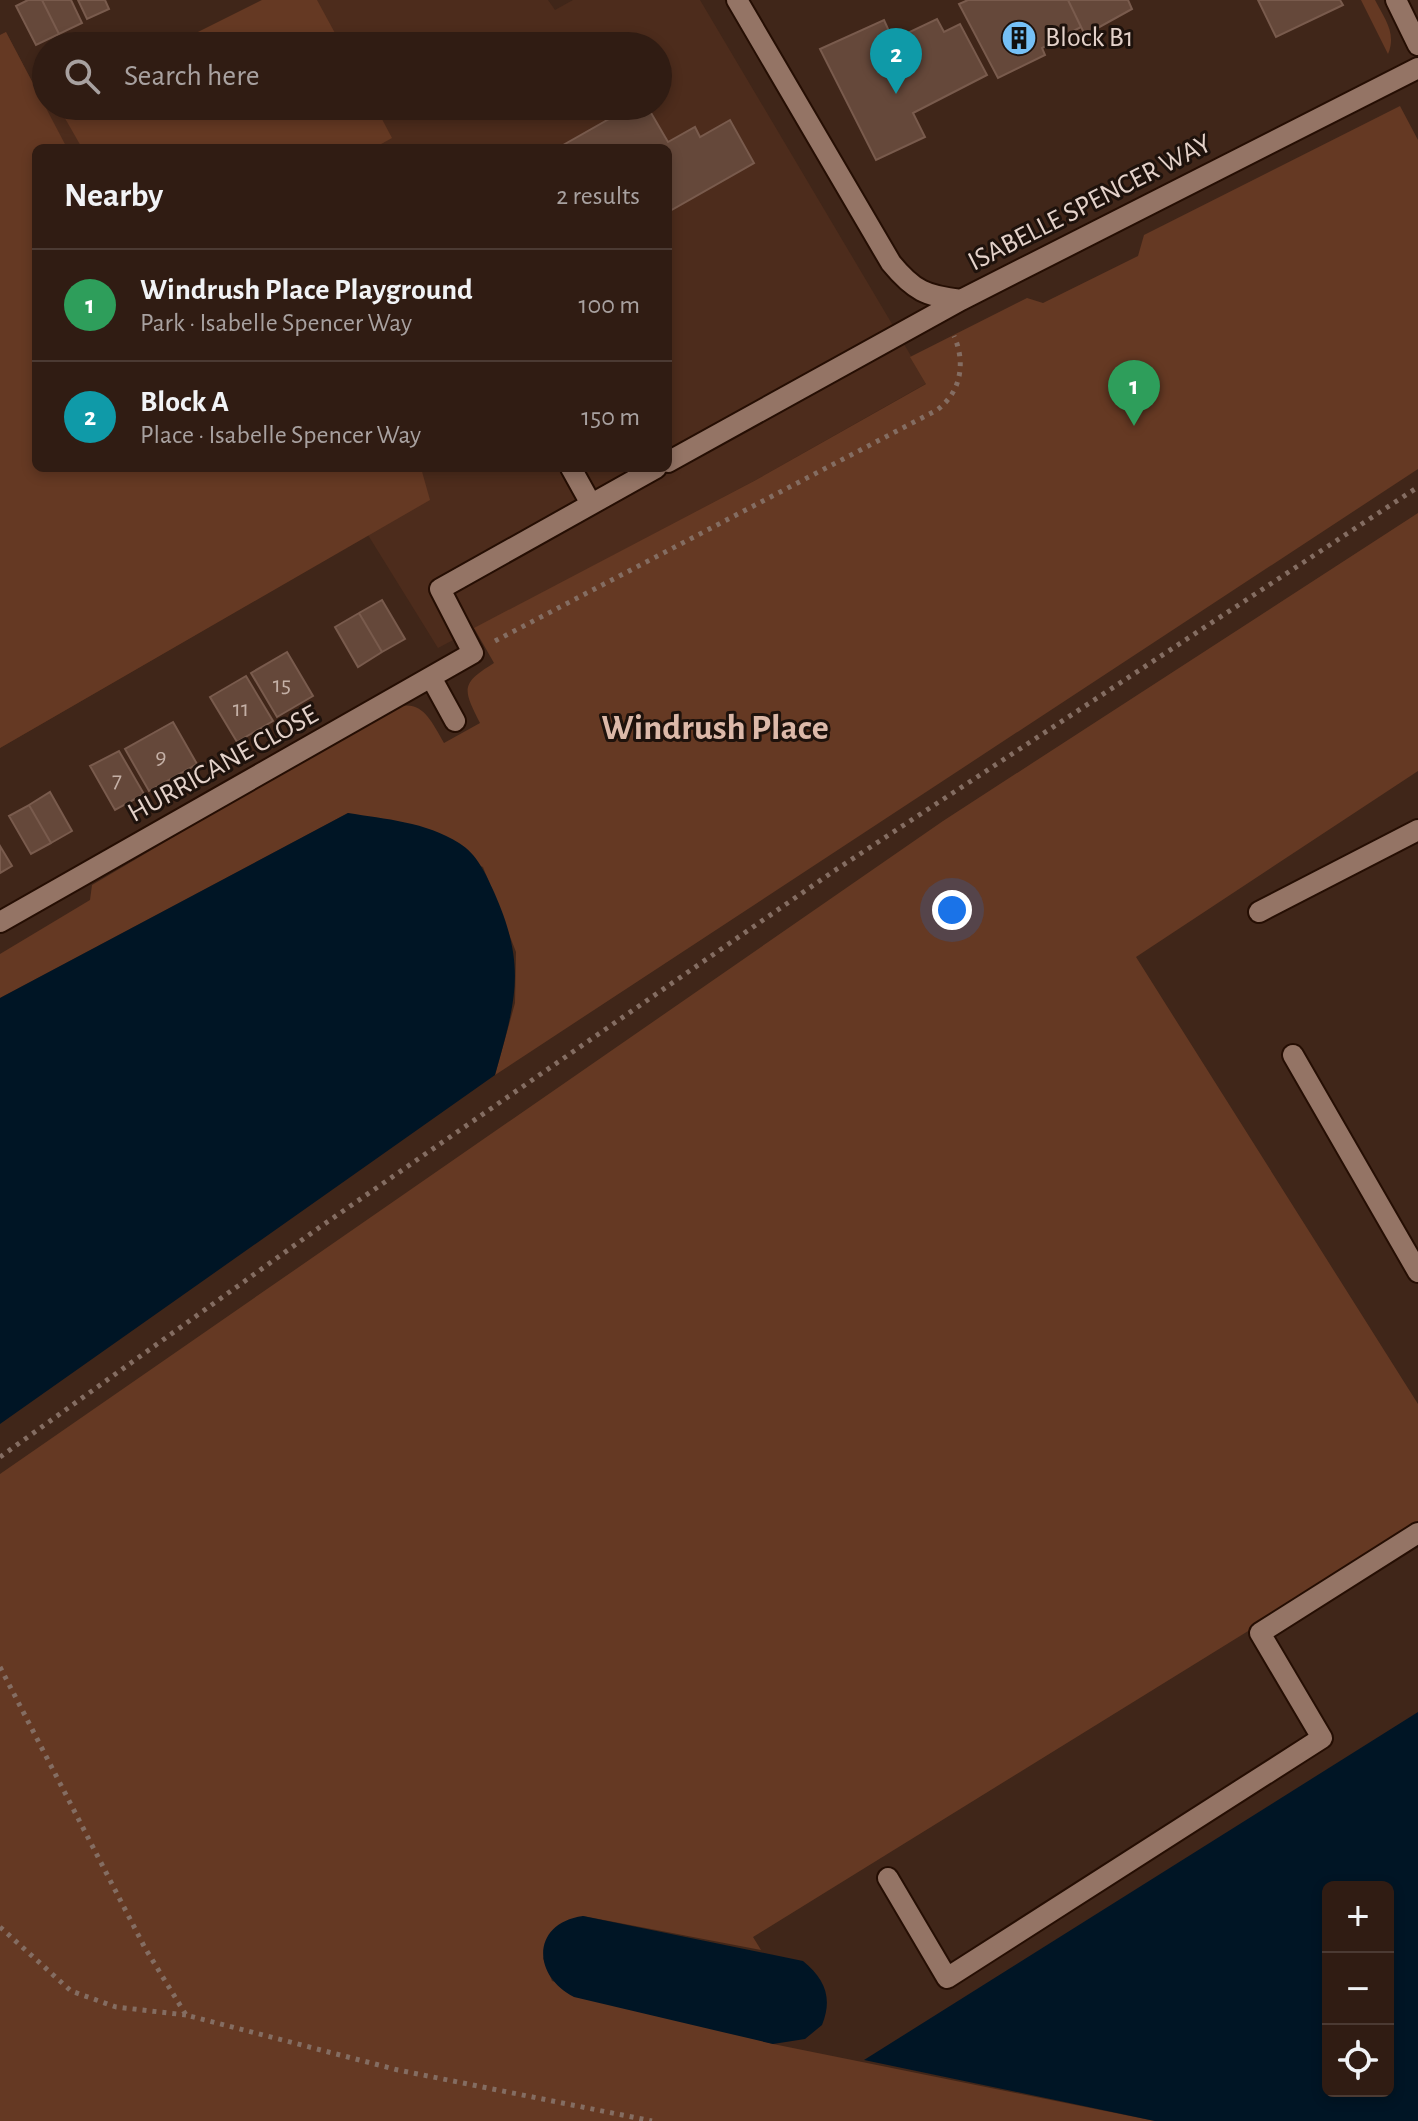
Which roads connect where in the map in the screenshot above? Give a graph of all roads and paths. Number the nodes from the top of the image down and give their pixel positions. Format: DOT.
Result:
graph roads {
  1 [pos="737,0"];
  2 [pos="1396,0"];
  3 [pos="1418,45"];
  4 [pos="1418,68"];
  5 [pos="961,300"];
  6 [pos="940,312"];
  7 [pos="672,460"];
  8 [pos="573,472"];
  9 [pos="649,472"];
  10 [pos="1418,487"];
  11 [pos="591,504"];
  12 [pos="473,653"];
  13 [pos="432,679"];
  14 [pos="455,721"];
  15 [pos="1418,830"];
  16 [pos="1259,912"];
  17 [pos="0,922"];
  18 [pos="1293,1055"];
  19 [pos="1418,1272"];
  20 [pos="0,1457"];
  21 [pos="1418,1533"];
  22 [pos="0,1667"];
  23 [pos="888,1878"];
  24 [pos="0,1927"];
  25 [pos="186,2015"];
  26 [pos="652,2121"];
  1 -- 5 [label="street, ISABELLE SPENCER WAY"];
  2 -- 3 [label="street"];
  4 -- 5 [label="street, ISABELLE SPENCER WAY"];
  5 -- 6 [label="street"];
  6 -- 7 [label="street"];
  6 -- 12 [label="path"];
  8 -- 11 [label="street"];
  9 -- 11 [label="street"];
  10 -- 20 [label="path"];
  11 -- 12 [label="street"];
  12 -- 13 [label="street, HURRICANE CLOSE"];
  13 -- 14 [label="street"];
  13 -- 17 [label="street, HURRICANE CLOSE"];
  15 -- 16 [label="street"];
  18 -- 19 [label="street"];
  21 -- 23 [label="street"];
  22 -- 25 [label="path"];
  24 -- 25 [label="path"];
  25 -- 26 [label="path"];
}
